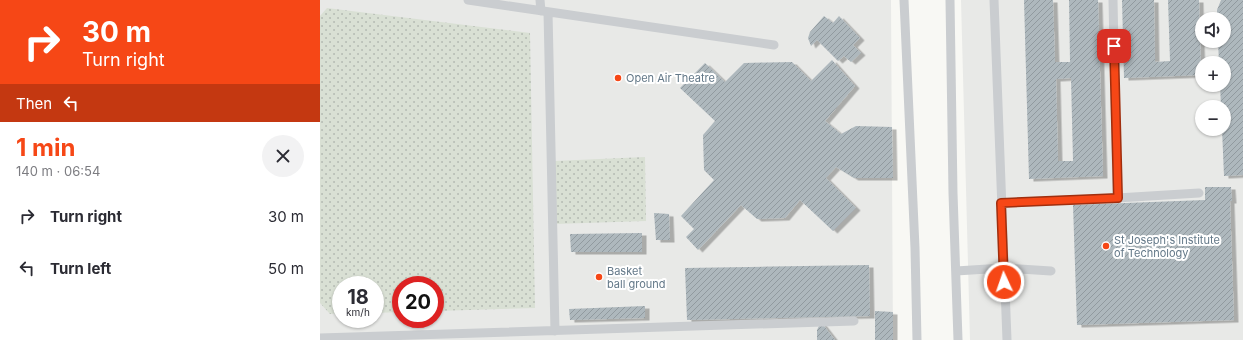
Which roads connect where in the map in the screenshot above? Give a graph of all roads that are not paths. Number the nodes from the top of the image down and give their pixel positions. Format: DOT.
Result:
graph roads {
  1 [pos="468,0"];
  2 [pos="540,0"];
  3 [pos="904,0"];
  4 [pos="950,0"];
  5 [pos="994,0"];
  6 [pos="1113,0"];
  7 [pos="544,11"];
  8 [pos="774,45"];
  9 [pos="1200,193"];
  10 [pos="1118,198"];
  11 [pos="1001,203"];
  12 [pos="1004,268"];
  13 [pos="956,271"];
  14 [pos="1050,271"];
  15 [pos="854,321"];
  16 [pos="555,331"];
  17 [pos="523,336"];
  18 [pos="320,338"];
  19 [pos="917,340"];
  20 [pos="958,340"];
  21 [pos="1007,340"];
  1 -- 7 [label="lane"];
  2 -- 7 [label="lane"];
  3 -- 19 [label="lane"];
  4 -- 13 [label="lane"];
  5 -- 11 [label="lane"];
  6 -- 10 [label="lane"];
  7 -- 8 [label="lane"];
  7 -- 16 [label="lane"];
  9 -- 10 [label="lane"];
  10 -- 11 [label="lane"];
  11 -- 12 [label="lane"];
  12 -- 13 [label="lane"];
  12 -- 14 [label="lane"];
  12 -- 21 [label="lane"];
  13 -- 20 [label="lane"];
  15 -- 16 [label="lane"];
  16 -- 17 [label="lane"];
  17 -- 18 [label="lane"];
}
